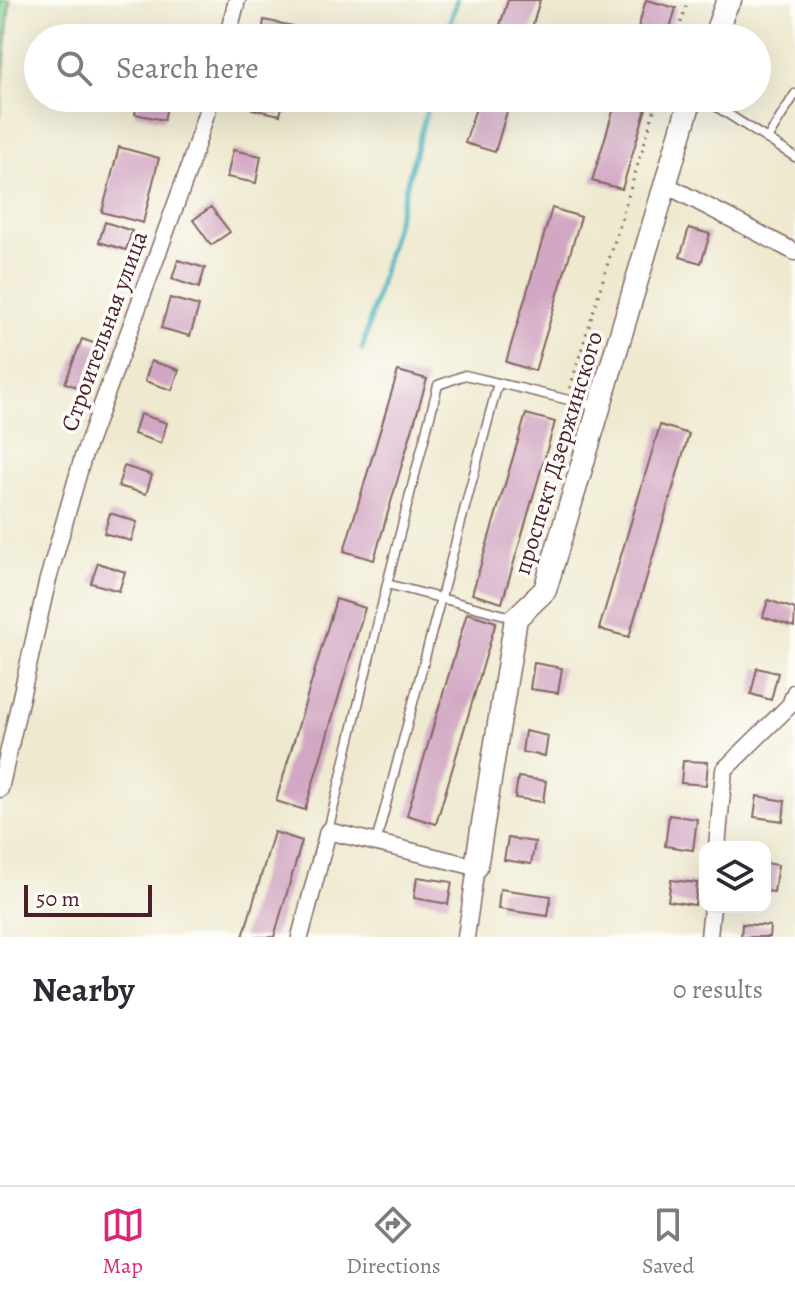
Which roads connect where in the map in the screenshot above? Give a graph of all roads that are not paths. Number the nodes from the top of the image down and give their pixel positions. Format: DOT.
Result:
graph roads {
  1 [pos="237,0"];
  2 [pos="722,3"];
  3 [pos="231,24"];
  4 [pos="717,24"];
  5 [pos="795,94"];
  6 [pos="207,112"];
  7 [pos="687,112"];
  8 [pos="725,112"];
  9 [pos="767,139"];
  10 [pos="795,157"];
  11 [pos="666,185"];
  12 [pos="795,252"];
  13 [pos="498,383"];
  14 [pos="599,408"];
  15 [pos="387,584"];
  16 [pos="441,598"];
  17 [pos="516,618"];
  18 [pos="795,692"];
  19 [pos="0,789"];
  20 [pos="328,831"];
  21 [pos="718,841"];
  22 [pos="376,842"];
  23 [pos="476,867"];
  24 [pos="711,913"];
  25 [pos="300,937"];
  26 [pos="466,937"];
  27 [pos="709,937"];
  1 -- 3 [label="street"];
  2 -- 4 [label="street"];
  5 -- 9 [label="lane"];
  6 -- 19 [label="street, Строительная улица"];
  7 -- 11 [label="street, проспект Дзержинского"];
  8 -- 9 [label="lane"];
  9 -- 10 [label="lane"];
  11 -- 12 [label="street"];
  11 -- 14 [label="street, проспект Дзержинского"];
  13 -- 14 [label="lane"];
  13 -- 15 [label="lane"];
  13 -- 16 [label="lane"];
  14 -- 17 [label="street, проспект Дзержинского"];
  15 -- 16 [label="lane"];
  15 -- 20 [label="lane"];
  16 -- 17 [label="lane"];
  16 -- 22 [label="lane"];
  17 -- 23 [label="street"];
  18 -- 21 [label="street"];
  20 -- 22 [label="street"];
  20 -- 25 [label="street"];
  22 -- 23 [label="street"];
  23 -- 26 [label="street"];
  24 -- 27 [label="street"];
}
